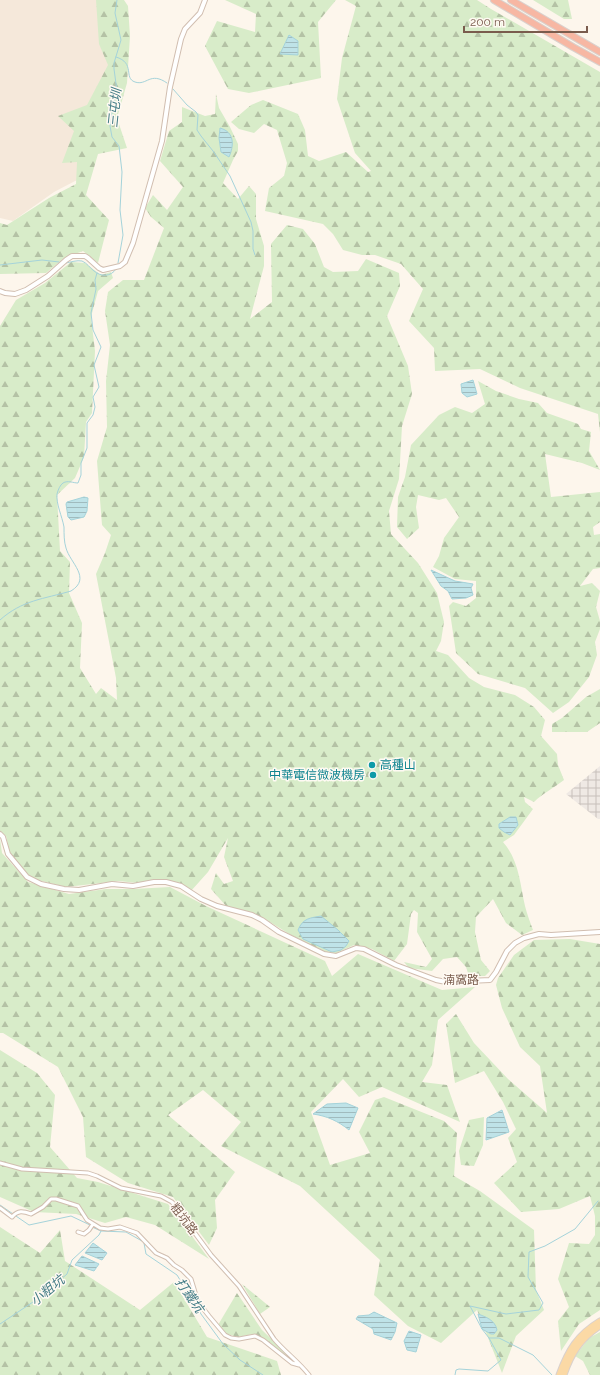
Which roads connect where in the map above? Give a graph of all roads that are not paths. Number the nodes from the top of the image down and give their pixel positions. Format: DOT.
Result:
graph roads {
  1 [pos="204,0"];
  2 [pos="494,0"];
  3 [pos="511,0"];
  4 [pos="600,52"];
  5 [pos="600,62"];
  6 [pos="0,291"];
  7 [pos="0,834"];
  8 [pos="600,932"];
  9 [pos="0,1163"];
  10 [pos="0,1208"];
  11 [pos="93,1224"];
  12 [pos="78,1232"];
  13 [pos="600,1321"];
  14 [pos="600,1326"];
  15 [pos="301,1365"];
  16 [pos="309,1375"];
  17 [pos="559,1375"];
  18 [pos="564,1375"];
  1 -- 6 [label="street"];
  2 -- 5 [label="highway"];
  3 -- 4 [label="highway"];
  7 -- 8 [label="street, 湳窩路"];
  9 -- 15 [label="street, 粗坑路"];
  10 -- 11 [label="street"];
  11 -- 12 [label="street"];
  11 -- 15 [label="street"];
  13 -- 17 [label="main road"];
  14 -- 18 [label="main road"];
  15 -- 16 [label="street, 粗坑路"];
}
